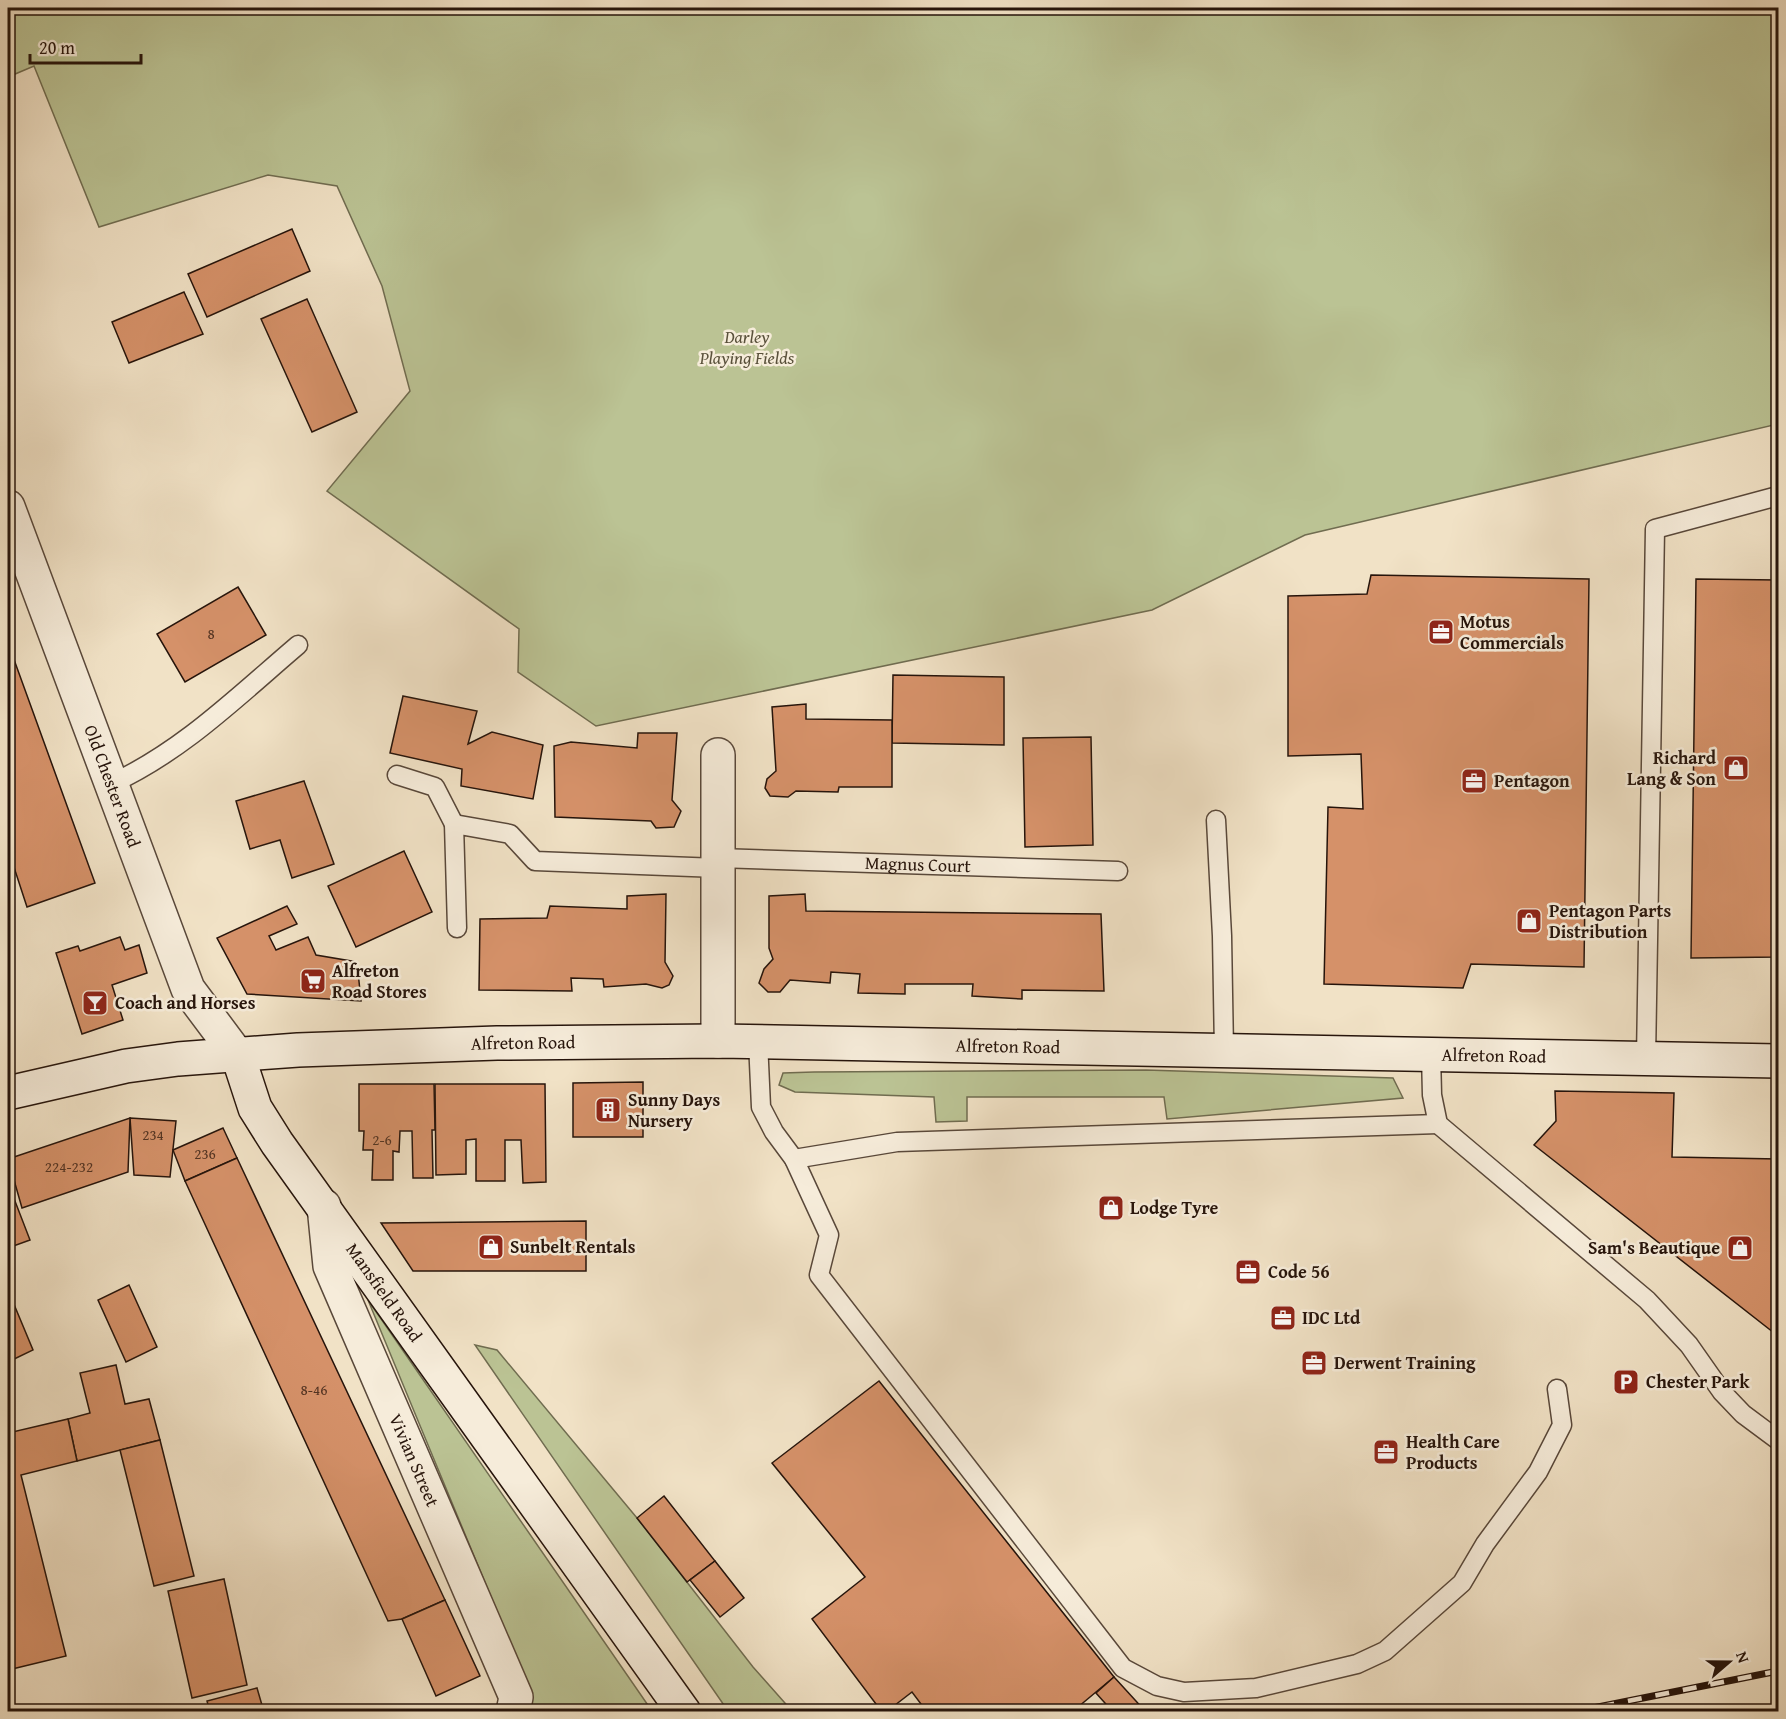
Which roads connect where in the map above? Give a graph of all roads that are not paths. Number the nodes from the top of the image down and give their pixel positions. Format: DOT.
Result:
graph roads {
  1 [pos="1779,496"];
  2 [pos="8,507"];
  3 [pos="298,645"];
  4 [pos="718,755"];
  5 [pos="397,775"];
  6 [pos="111,784"];
  7 [pos="1216,820"];
  8 [pos="454,824"];
  9 [pos="718,863"];
  10 [pos="1118,871"];
  11 [pos="457,928"];
  12 [pos="718,1041"];
  13 [pos="758,1041"];
  14 [pos="1224,1050"];
  15 [pos="1431,1054"];
  16 [pos="238,1056"];
  17 [pos="1646,1059"];
  18 [pos="1779,1061"];
  19 [pos="8,1093"];
  20 [pos="1438,1124"];
  21 [pos="794,1160"];
  22 [pos="324,1206"];
  23 [pos="1557,1389"];
  24 [pos="1779,1440"];
  25 [pos="513,1712"];
  26 [pos="684,1712"];
  1 -- 17 [label="lane"];
  2 -- 6 [label="street, Old Chester Road"];
  3 -- 6 [label="lane"];
  4 -- 9 [label="street"];
  5 -- 8 [label="lane"];
  6 -- 16 [label="street, Old Chester Road"];
  7 -- 14 [label="lane"];
  8 -- 9 [label="lane, Magnus Court"];
  8 -- 11 [label="lane"];
  9 -- 10 [label="lane, Magnus Court"];
  9 -- 12 [label="street"];
  12 -- 13 [label="street, Alfreton Road"];
  12 -- 16 [label="street, Alfreton Road"];
  13 -- 14 [label="street, Alfreton Road"];
  13 -- 21 [label="lane"];
  14 -- 15 [label="street, Alfreton Road"];
  15 -- 17 [label="street, Alfreton Road"];
  15 -- 20 [label="lane"];
  16 -- 19 [label="street"];
  16 -- 22 [label="street, Mansfield Road"];
  17 -- 18 [label="street, Alfreton Road"];
  20 -- 21 [label="lane"];
  20 -- 24 [label="lane"];
  21 -- 23 [label="lane"];
  22 -- 25 [label="street, Vivian Street"];
  22 -- 26 [label="street, Mansfield Road"];
}
